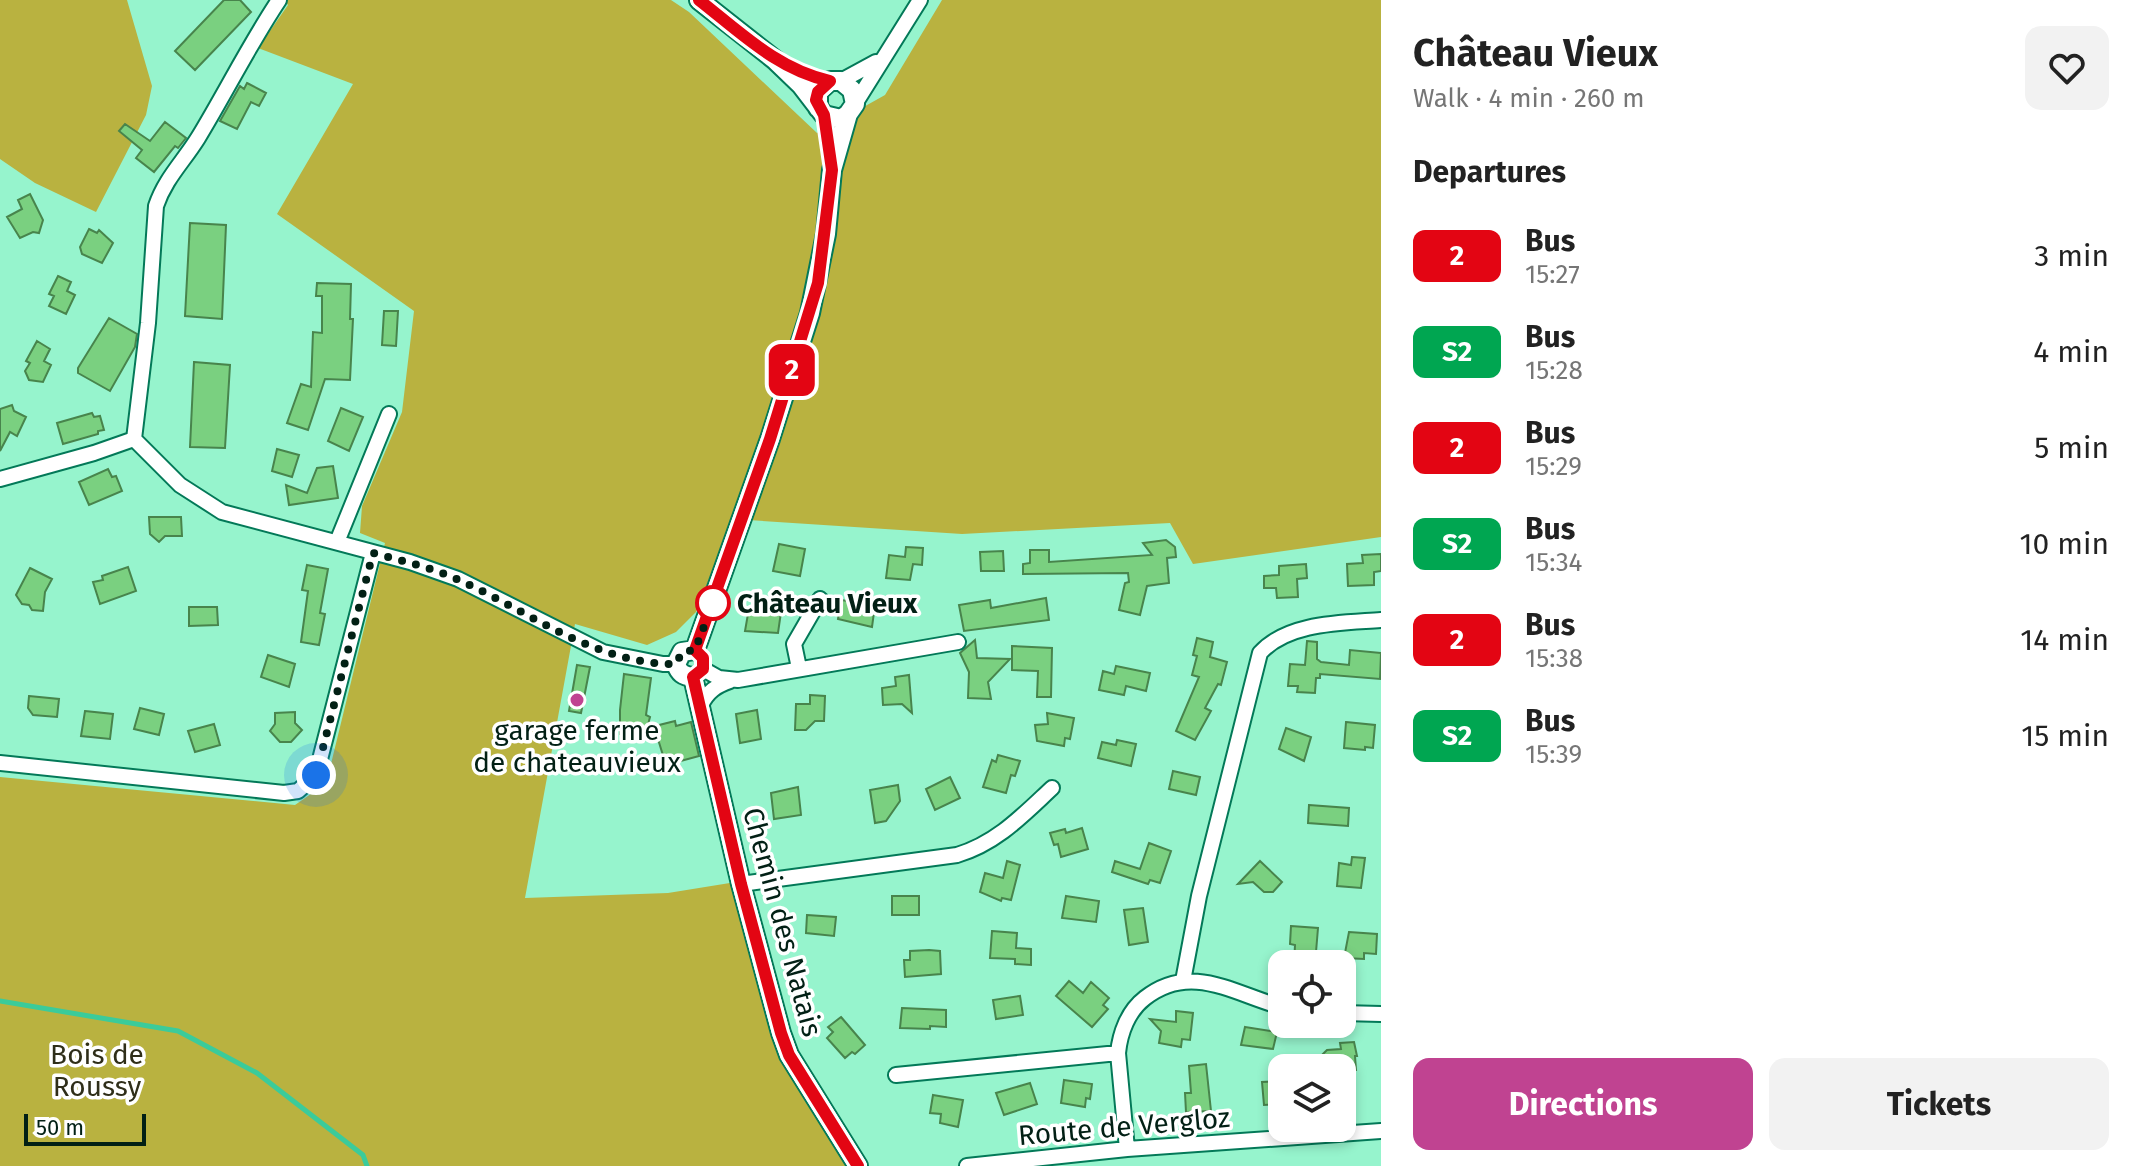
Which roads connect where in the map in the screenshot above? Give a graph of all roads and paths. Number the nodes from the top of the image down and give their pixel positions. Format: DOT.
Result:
graph roads {
  1 [pos="279,0"];
  2 [pos="699,0"];
  3 [pos="920,0"];
  4 [pos="883,57"];
  5 [pos="775,60"];
  6 [pos="836,81"];
  7 [pos="852,109"];
  8 [pos="821,112"];
  9 [pos="832,170"];
  10 [pos="389,414"];
  11 [pos="134,439"];
  12 [pos="0,479"];
  13 [pos="337,542"];
  14 [pos="373,553"];
  15 [pos="820,599"];
  16 [pos="1381,620"];
  17 [pos="958,642"];
  18 [pos="695,650"];
  19 [pos="676,664"];
  20 [pos="799,668"];
  21 [pos="698,673"];
  22 [pos="732,681"];
  23 [pos="701,705"];
  24 [pos="0,763"];
  25 [pos="1052,788"];
  26 [pos="741,884"];
  27 [pos="1183,981"];
  28 [pos="1268,1002"];
  29 [pos="1356,1013"];
  30 [pos="1381,1014"];
  31 [pos="1118,1053"];
  32 [pos="896,1075"];
  33 [pos="1381,1131"];
  34 [pos="1127,1149"];
  35 [pos="858,1166"];
  36 [pos="967,1166"];
  1 -- 11 [label="street"];
  2 -- 5 [label="street"];
  3 -- 4 [label="street"];
  4 -- 6 [label="street"];
  4 -- 7 [label="street"];
  5 -- 6 [label="street"];
  5 -- 8 [label="street"];
  6 -- 7 [label="street"];
  6 -- 8 [label="street"];
  7 -- 8 [label="street"];
  7 -- 9 [label="street"];
  8 -- 9 [label="street"];
  9 -- 18 [label="street"];
  10 -- 13 [label="street"];
  11 -- 12 [label="street"];
  11 -- 13 [label="street"];
  13 -- 14 [label="street"];
  14 -- 19 [label="street"];
  14 -- 24 [label="street"];
  15 -- 20 [label="street"];
  16 -- 27 [label="street"];
  17 -- 20 [label="street"];
  18 -- 19 [label="street"];
  18 -- 21 [label="street"];
  19 -- 21 [label="street"];
  20 -- 22 [label="street"];
  21 -- 22 [label="street"];
  21 -- 23 [label="street, Chemin des Natais"];
  22 -- 23 [label="street"];
  23 -- 26 [label="street, Chemin des Natais"];
  25 -- 26 [label="street"];
  26 -- 35 [label="street, Chemin des Natais"];
  27 -- 28 [label="street"];
  27 -- 31 [label="street"];
  29 -- 30 [label="street"];
  31 -- 32 [label="street"];
  31 -- 34 [label="street"];
  33 -- 34 [label="street, Route de Vergloz"];
  34 -- 36 [label="street, Route de Vergloz"];
}
